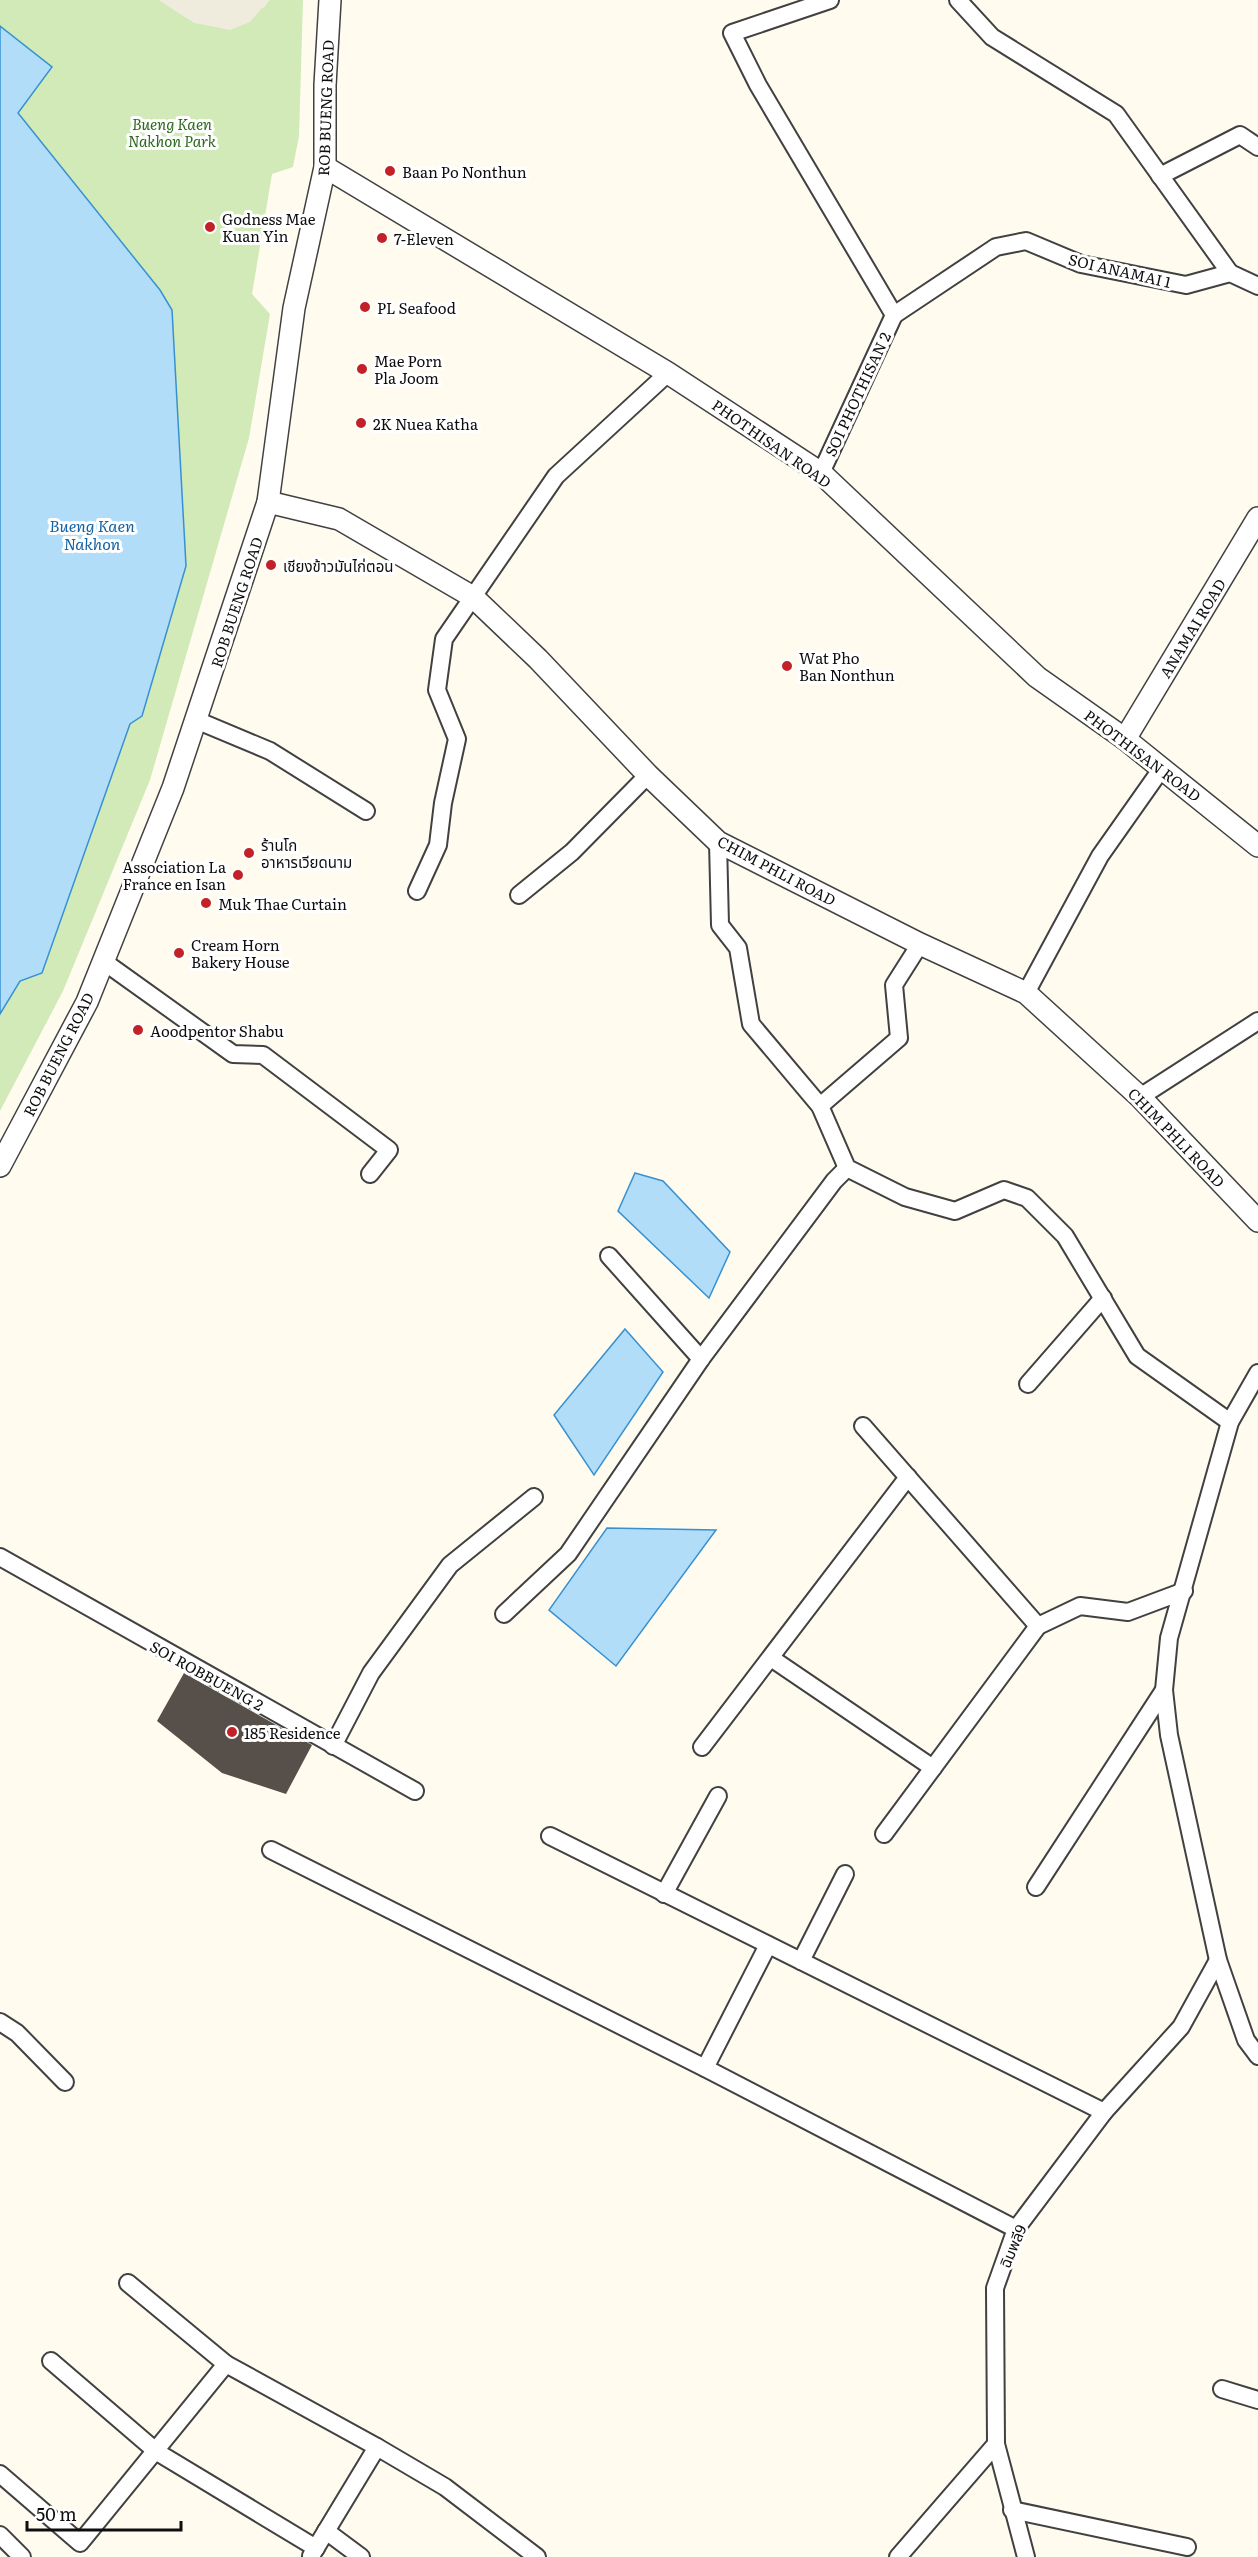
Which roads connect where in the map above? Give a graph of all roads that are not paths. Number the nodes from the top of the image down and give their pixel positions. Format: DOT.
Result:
graph roads {
  1 [pos="330,0"];
  2 [pos="830,0"];
  3 [pos="958,0"];
  4 [pos="1258,147"];
  5 [pos="325,167"];
  6 [pos="1160,176"];
  7 [pos="1230,273"];
  8 [pos="1258,286"];
  9 [pos="894,315"];
  10 [pos="668,373"];
  11 [pos="821,473"];
  12 [pos="268,502"];
  13 [pos="1258,518"];
  14 [pos="473,597"];
  15 [pos="196,720"];
  16 [pos="1125,739"];
  17 [pos="1162,768"];
  18 [pos="648,775"];
  19 [pos="366,812"];
  20 [pos="718,842"];
  21 [pos="1258,846"];
  22 [pos="417,891"];
  23 [pos="519,895"];
  24 [pos="920,944"];
  25 [pos="103,961"];
  26 [pos="1026,993"];
  27 [pos="1258,1021"];
  28 [pos="1140,1097"];
  29 [pos="820,1106"];
  30 [pos="0,1166"];
  31 [pos="847,1168"];
  32 [pos="370,1174"];
  33 [pos="1258,1221"];
  34 [pos="609,1256"];
  35 [pos="1103,1298"];
  36 [pos="701,1359"];
  37 [pos="1258,1373"];
  38 [pos="1029,1384"];
  39 [pos="1230,1422"];
  40 [pos="863,1426"];
  41 [pos="908,1478"];
  42 [pos="534,1497"];
  43 [pos="0,1557"];
  44 [pos="1184,1591"];
  45 [pos="504,1614"];
  46 [pos="1038,1626"];
  47 [pos="771,1658"];
  48 [pos="1164,1690"];
  49 [pos="333,1746"];
  50 [pos="702,1747"];
  51 [pos="933,1768"];
  52 [pos="415,1791"];
  53 [pos="718,1796"];
  54 [pos="884,1834"];
  55 [pos="550,1836"];
  56 [pos="271,1850"];
  57 [pos="845,1874"];
  58 [pos="1036,1887"];
  59 [pos="664,1894"];
  60 [pos="768,1945"];
  61 [pos="1218,1960"];
  62 [pos="801,1961"];
  63 [pos="0,2022"];
  64 [pos="1252,2038"];
  65 [pos="1258,2056"];
  66 [pos="705,2068"];
  67 [pos="65,2082"];
  68 [pos="1104,2112"];
  69 [pos="1016,2229"];
  70 [pos="128,2283"];
  71 [pos="51,2361"];
  72 [pos="226,2364"];
  73 [pos="1222,2389"];
  74 [pos="1258,2400"];
  75 [pos="996,2444"];
  76 [pos="377,2447"];
  77 [pos="157,2452"];
  78 [pos="0,2474"];
  79 [pos="1012,2510"];
  80 [pos="326,2531"];
  81 [pos="0,2535"];
  82 [pos="1187,2547"];
  83 [pos="313,2552"];
  84 [pos="22,2557"];
  85 [pos="361,2557"];
  86 [pos="537,2557"];
  87 [pos="898,2557"];
  88 [pos="1026,2557"];
  1 -- 5 [label="street, ROB BUENG ROAD"];
  2 -- 9 [label="street"];
  3 -- 6 [label="street"];
  4 -- 6 [label="street"];
  5 -- 10 [label="street, PHOTHISAN ROAD"];
  5 -- 12 [label="street, ROB BUENG ROAD"];
  6 -- 7 [label="street"];
  7 -- 8 [label="street"];
  7 -- 9 [label="street, SOI ANAMAI 1"];
  9 -- 11 [label="street, SOI PHOTHISAN 2"];
  10 -- 11 [label="street, PHOTHISAN ROAD"];
  10 -- 14 [label="street"];
  11 -- 16 [label="street, PHOTHISAN ROAD"];
  12 -- 14 [label="street, CHIM PHLI ROAD"];
  12 -- 15 [label="street, ROB BUENG ROAD"];
  13 -- 16 [label="street, ANAMAI ROAD"];
  14 -- 18 [label="street, CHIM PHLI ROAD"];
  14 -- 22 [label="street"];
  15 -- 19 [label="street"];
  15 -- 25 [label="street, ROB BUENG ROAD"];
  16 -- 17 [label="street, PHOTHISAN ROAD"];
  17 -- 21 [label="street, PHOTHISAN ROAD"];
  17 -- 26 [label="street"];
  18 -- 20 [label="street, CHIM PHLI ROAD"];
  18 -- 23 [label="street"];
  20 -- 24 [label="street, CHIM PHLI ROAD"];
  20 -- 29 [label="street"];
  24 -- 26 [label="street, CHIM PHLI ROAD"];
  24 -- 29 [label="street"];
  25 -- 30 [label="street, ROB BUENG ROAD"];
  25 -- 32 [label="street"];
  26 -- 28 [label="street, CHIM PHLI ROAD"];
  27 -- 28 [label="street"];
  28 -- 33 [label="street, CHIM PHLI ROAD"];
  29 -- 31 [label="street"];
  31 -- 35 [label="street"];
  31 -- 36 [label="street"];
  34 -- 36 [label="street"];
  35 -- 38 [label="street"];
  35 -- 39 [label="street"];
  36 -- 45 [label="street"];
  37 -- 39 [label="street"];
  39 -- 44 [label="street"];
  40 -- 41 [label="street"];
  41 -- 46 [label="street"];
  41 -- 47 [label="street"];
  42 -- 49 [label="street"];
  43 -- 49 [label="street, SOI ROBBUENG 2"];
  44 -- 46 [label="street"];
  44 -- 48 [label="street"];
  46 -- 51 [label="street"];
  47 -- 50 [label="street"];
  47 -- 51 [label="street"];
  48 -- 58 [label="street"];
  48 -- 61 [label="street"];
  49 -- 52 [label="street, SOI ROBBUENG 2"];
  51 -- 54 [label="street"];
  53 -- 59 [label="street"];
  55 -- 59 [label="street"];
  56 -- 66 [label="street"];
  57 -- 62 [label="street"];
  59 -- 60 [label="street"];
  60 -- 62 [label="street"];
  60 -- 66 [label="street"];
  61 -- 64 [label="street"];
  61 -- 68 [label="street, ฉิมพลี9"];
  62 -- 68 [label="street"];
  63 -- 67 [label="street"];
  64 -- 65 [label="street"];
  66 -- 69 [label="street"];
  68 -- 69 [label="street, ฉิมพลี9"];
  69 -- 75 [label="street, ฉิมพลี9"];
  70 -- 72 [label="street"];
  71 -- 77 [label="street"];
  72 -- 76 [label="street"];
  72 -- 77 [label="street"];
  73 -- 74 [label="street"];
  75 -- 79 [label="street, ฉิมพลี9"];
  75 -- 87 [label="street"];
  76 -- 80 [label="street"];
  76 -- 86 [label="street"];
  77 -- 78 [label="street"];
  77 -- 83 [label="street"];
  79 -- 82 [label="street"];
  79 -- 88 [label="street, ฉิมพลี9"];
  80 -- 83 [label="street"];
  80 -- 85 [label="street"];
  81 -- 84 [label="street"];
}
